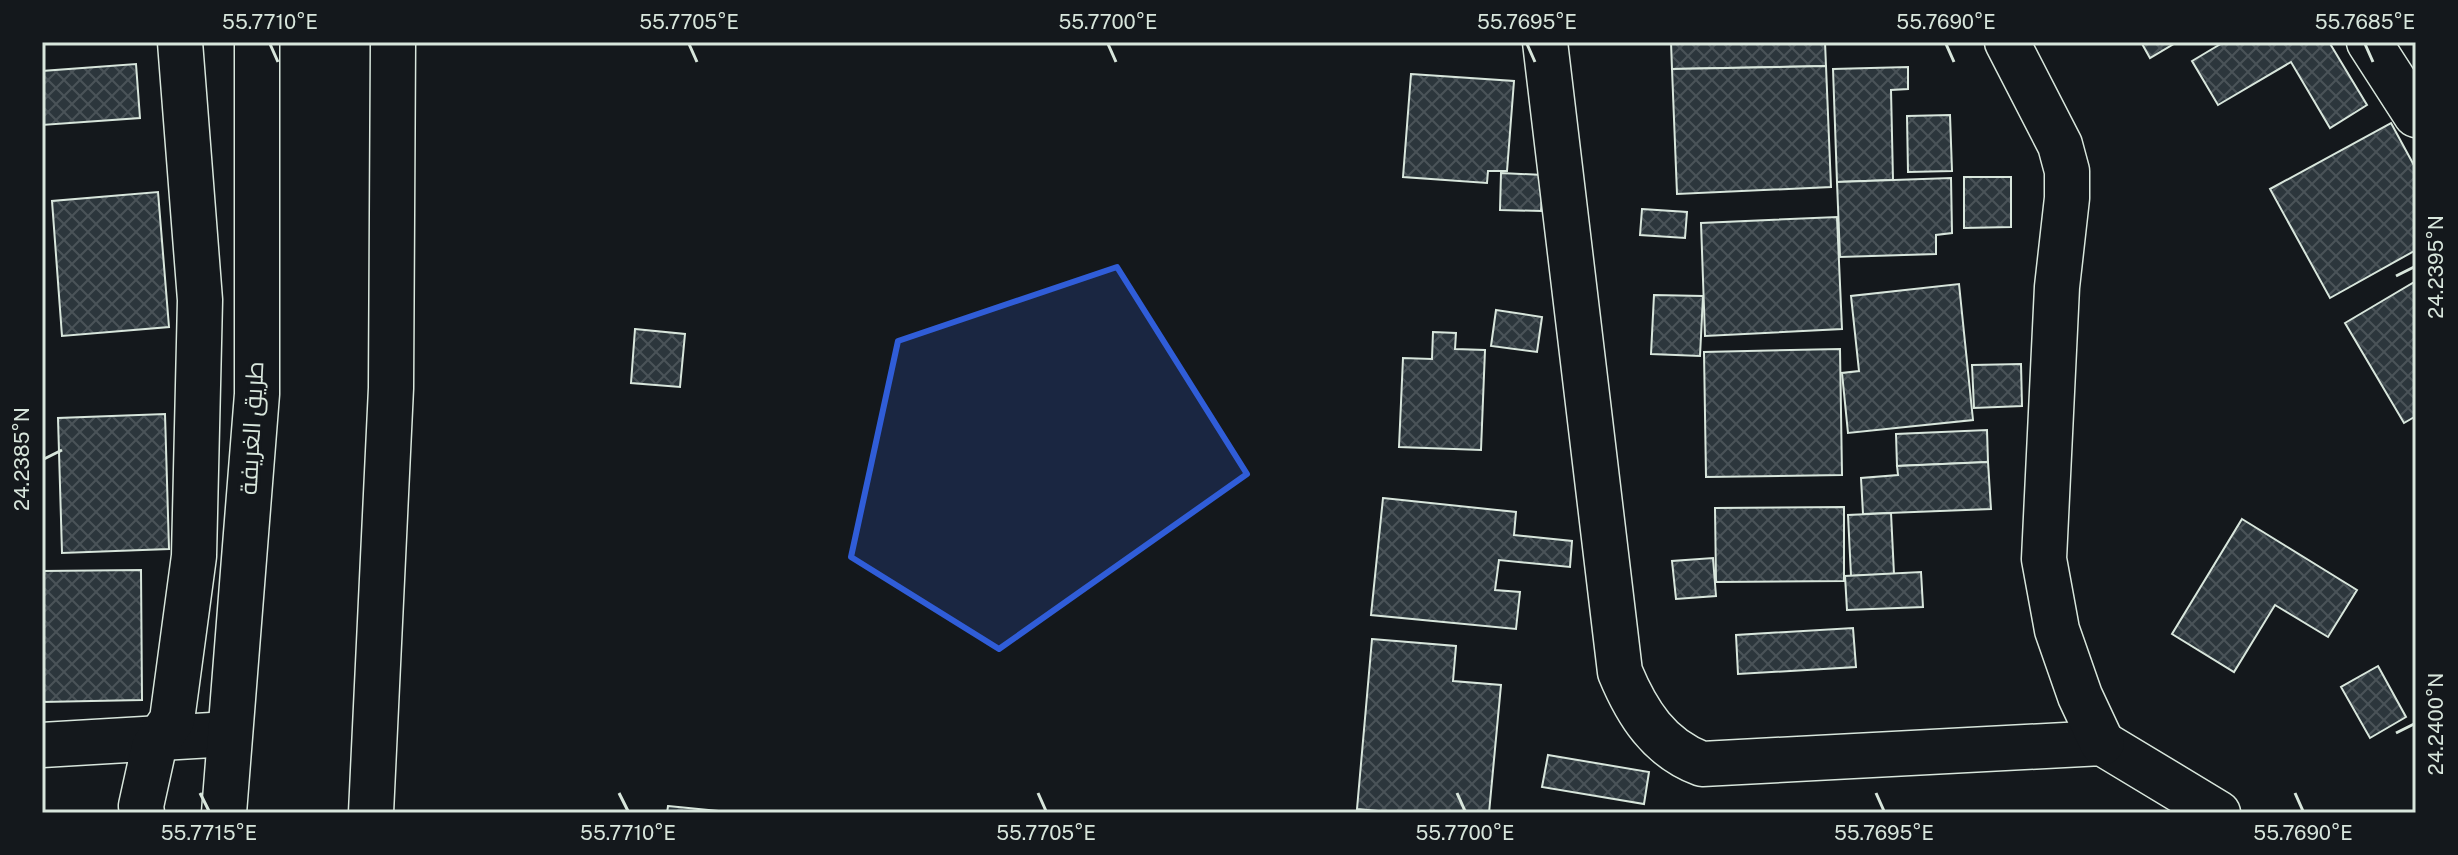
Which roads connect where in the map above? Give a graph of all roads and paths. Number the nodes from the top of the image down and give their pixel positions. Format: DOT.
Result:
graph roads {
  1 [pos="180,42"];
  2 [pos="257,42"];
  3 [pos="393,42"];
  4 [pos="1545,42"];
  5 [pos="2007,42"];
  6 [pos="2369,42"];
  7 [pos="2416,115"];
  8 [pos="229,734"];
  9 [pos="160,738"];
  10 [pos="2102,743"];
  11 [pos="42,745"];
  12 [pos="142,813"];
  13 [pos="224,813"];
  14 [pos="371,813"];
  15 [pos="2218,813"];
  1 -- 9 [label="street"];
  2 -- 8 [label="street, طريق الغريفة"];
  3 -- 14 [label="street"];
  4 -- 10 [label="street"];
  5 -- 10 [label="street"];
  6 -- 7 [label="street"];
  8 -- 9 [label="street"];
  8 -- 13 [label="street, طريق الغريفة"];
  9 -- 11 [label="street"];
  9 -- 12 [label="street"];
  10 -- 15 [label="street"];
}
